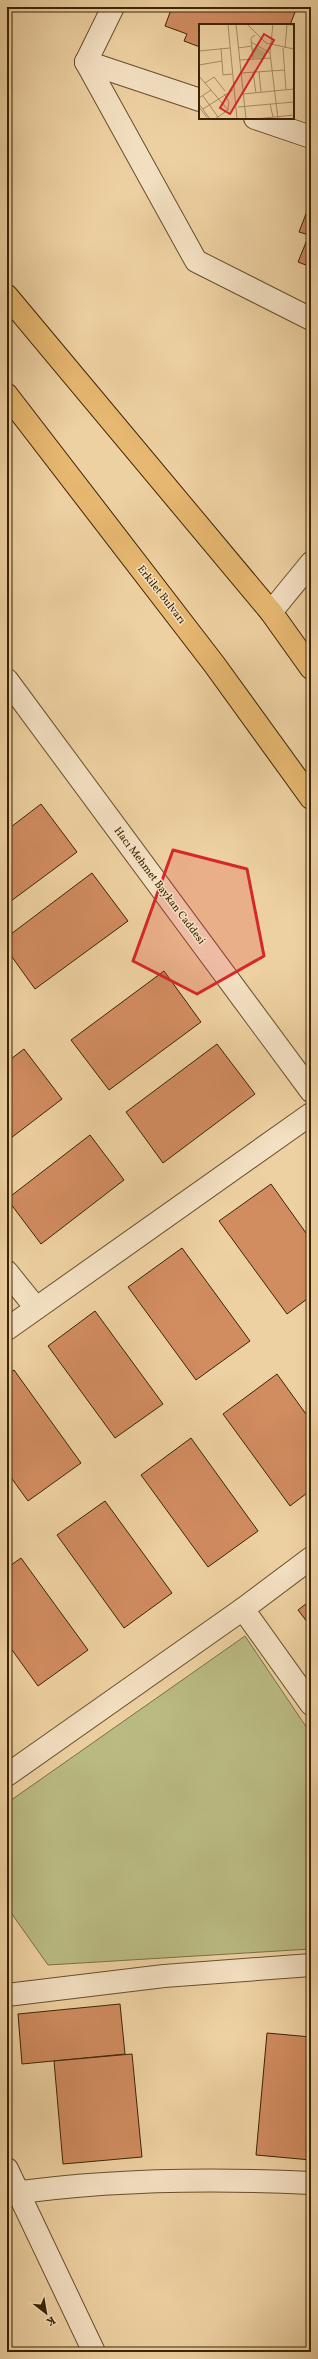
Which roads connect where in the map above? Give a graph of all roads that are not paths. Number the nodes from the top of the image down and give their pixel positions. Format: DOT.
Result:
graph roads {
  1 [pos="113,7"];
  2 [pos="86,62"];
  3 [pos="199,100"];
  4 [pos="258,119"];
  5 [pos="311,137"];
  6 [pos="7,296"];
  7 [pos="311,319"];
  8 [pos="7,395"];
  9 [pos="311,563"];
  10 [pos="271,612"];
  11 [pos="311,668"];
  12 [pos="7,680"];
  13 [pos="311,798"];
  14 [pos="311,1091"];
  15 [pos="311,1114"];
  16 [pos="7,1272"];
  17 [pos="36,1308"];
  18 [pos="7,1329"];
  19 [pos="311,1558"];
  20 [pos="243,1609"];
  21 [pos="311,1704"];
  22 [pos="7,1775"];
  23 [pos="311,1965"];
  24 [pos="7,1995"];
  25 [pos="7,2169"];
  26 [pos="311,2183"];
  27 [pos="13,2193"];
  28 [pos="94,2352"];
  1 -- 2 [label="street"];
  2 -- 3 [label="street"];
  2 -- 7 [label="street"];
  4 -- 5 [label="street"];
  6 -- 10 [label="main road"];
  8 -- 13 [label="main road, Erkilet Bulvarı"];
  9 -- 10 [label="street"];
  10 -- 11 [label="main road"];
  12 -- 14 [label="street, Hacı Mehmet Baykan Caddesi"];
  15 -- 17 [label="street"];
  16 -- 17 [label="street"];
  17 -- 18 [label="street"];
  19 -- 20 [label="street"];
  20 -- 21 [label="street"];
  20 -- 22 [label="street"];
  23 -- 24 [label="street"];
  25 -- 27 [label="street"];
  26 -- 27 [label="street"];
  27 -- 28 [label="street"];
}
